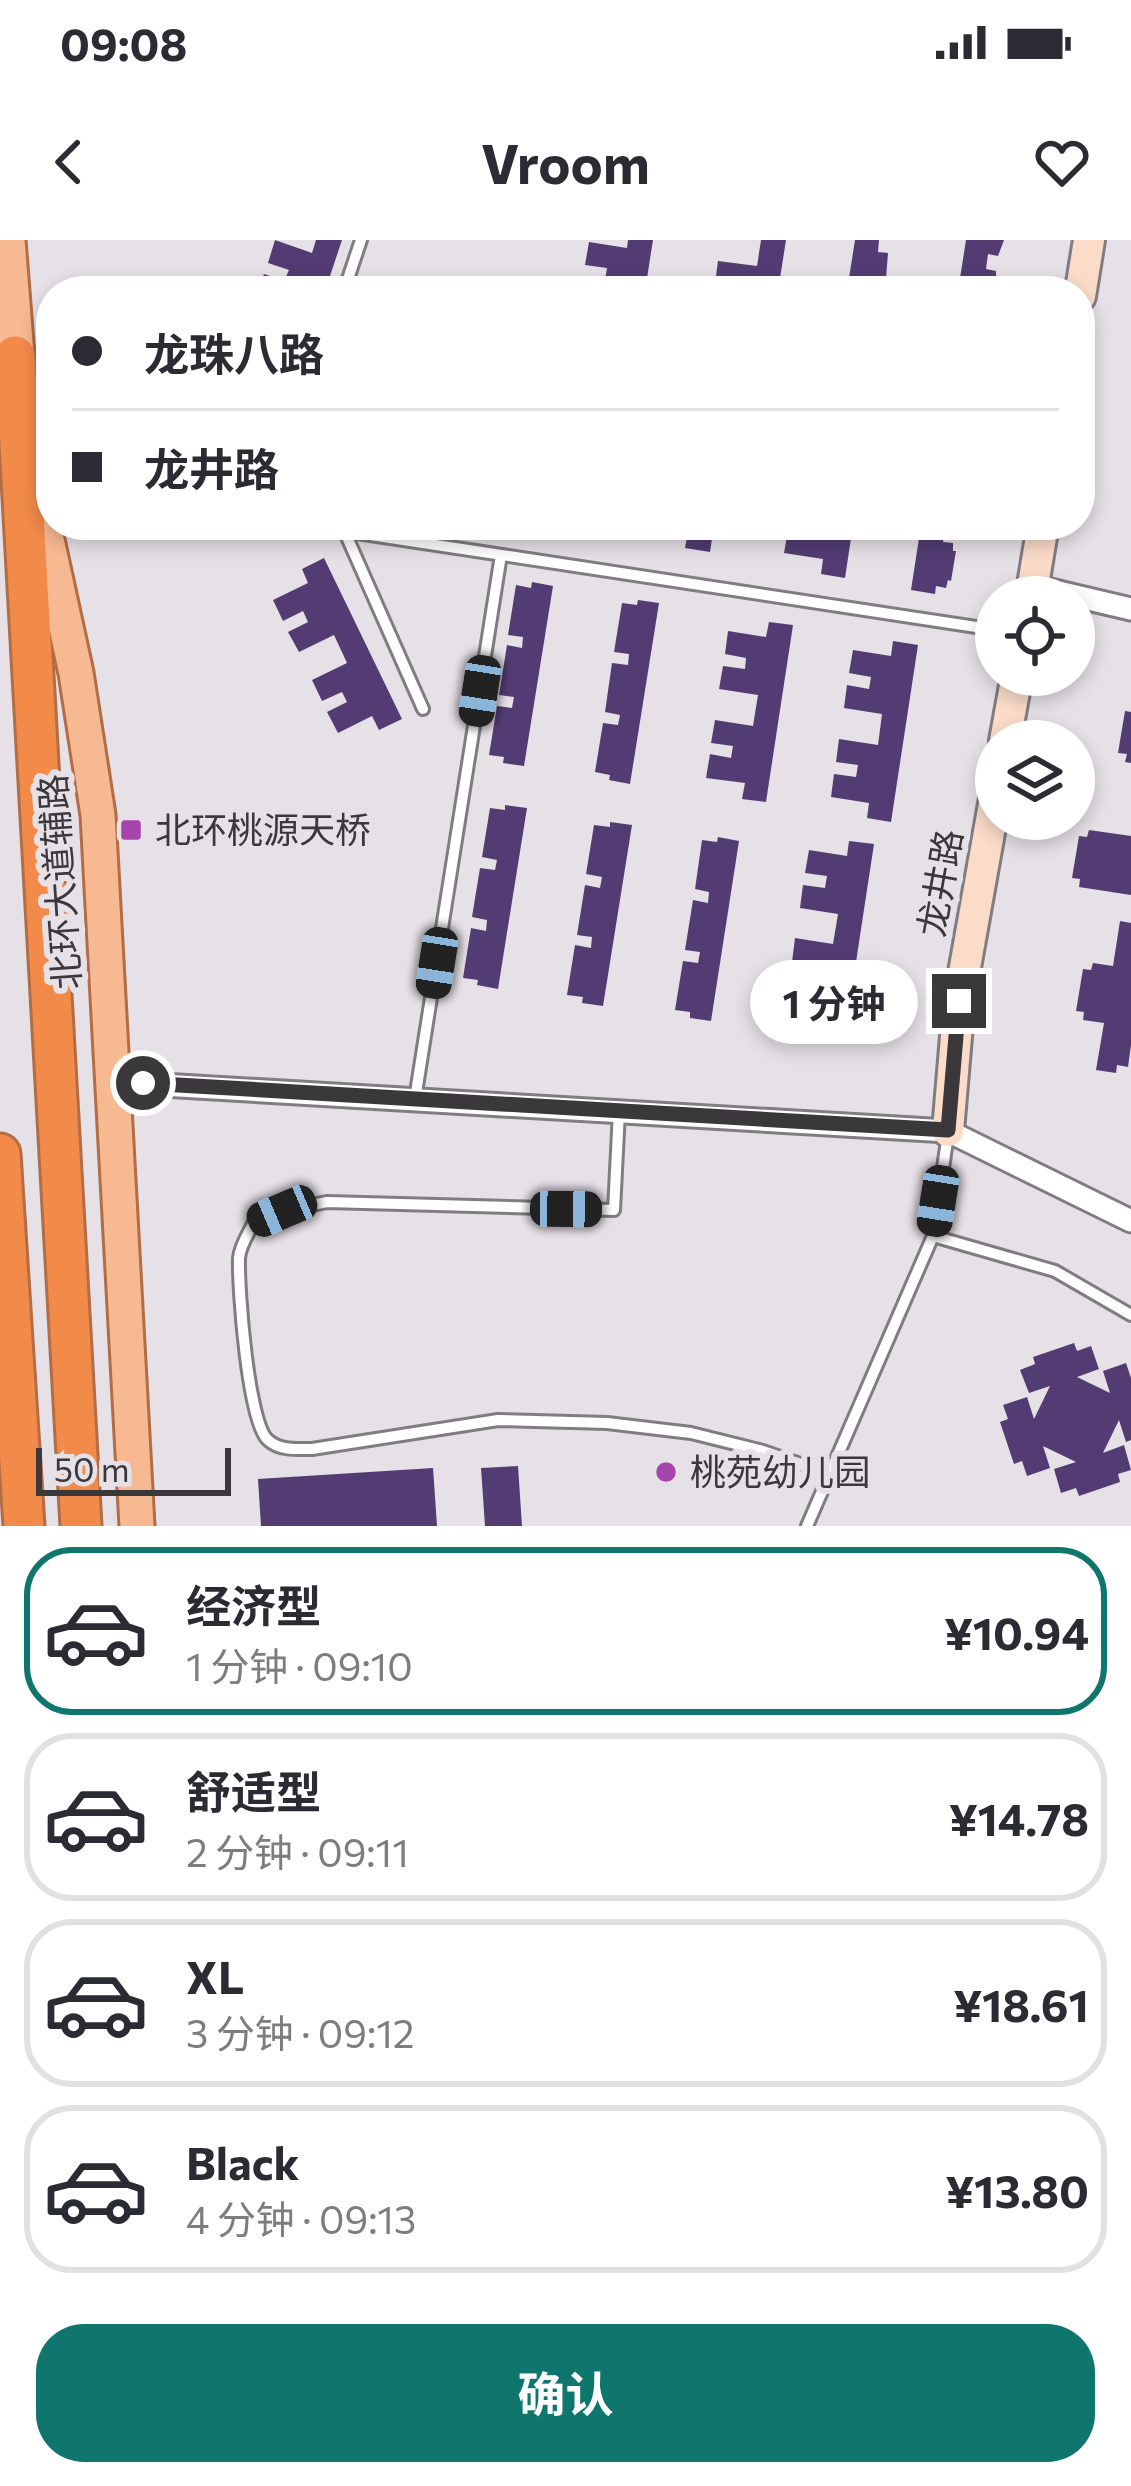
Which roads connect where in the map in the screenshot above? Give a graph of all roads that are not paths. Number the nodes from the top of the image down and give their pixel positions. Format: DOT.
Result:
graph roads {
  1 [pos="8,240"];
  2 [pos="361,240"];
  3 [pos="1089,240"];
  4 [pos="349,276"];
  5 [pos="1083,276"];
  6 [pos="15,356"];
  7 [pos="36,490"];
  8 [pos="47,540"];
  9 [pos="349,540"];
  10 [pos="414,540"];
  11 [pos="1040,540"];
  12 [pos="501,555"];
  13 [pos="1034,576"];
  14 [pos="1095,602"];
  15 [pos="1131,609"];
  16 [pos="975,627"];
  17 [pos="423,709"];
  18 [pos="988,840"];
  19 [pos="111,1082"];
  20 [pos="415,1099"];
  21 [pos="619,1111"];
  22 [pos="948,1130"];
  23 [pos="0,1154"];
  24 [pos="1131,1221"];
  25 [pos="933,1236"];
  26 [pos="1131,1315"];
  27 [pos="832,1475"];
  28 [pos="24,1526"];
  29 [pos="81,1526"];
  30 [pos="137,1526"];
  31 [pos="807,1526"];
  1 -- 6 [label="main road, 北环大道辅路"];
  2 -- 4 [label="lane"];
  3 -- 5 [label="street"];
  6 -- 7 [label="main road, 北环大道辅路"];
  6 -- 29 [label="highway"];
  8 -- 19 [label="main road, 北环大道辅路"];
  9 -- 17 [label="lane"];
  10 -- 12 [label="lane"];
  11 -- 13 [label="street"];
  12 -- 16 [label="lane"];
  12 -- 20 [label="lane"];
  14 -- 15 [label="street"];
  18 -- 22 [label="street, 龙井路"];
  19 -- 20 [label="street"];
  19 -- 30 [label="main road, 北环大道辅路"];
  20 -- 21 [label="street"];
  21 -- 22 [label="street"];
  21 -- 27 [label="lane"];
  22 -- 24 [label="street"];
  22 -- 25 [label="lane"];
  23 -- 28 [label="highway"];
  25 -- 26 [label="lane"];
  25 -- 27 [label="lane"];
  27 -- 31 [label="lane"];
}
